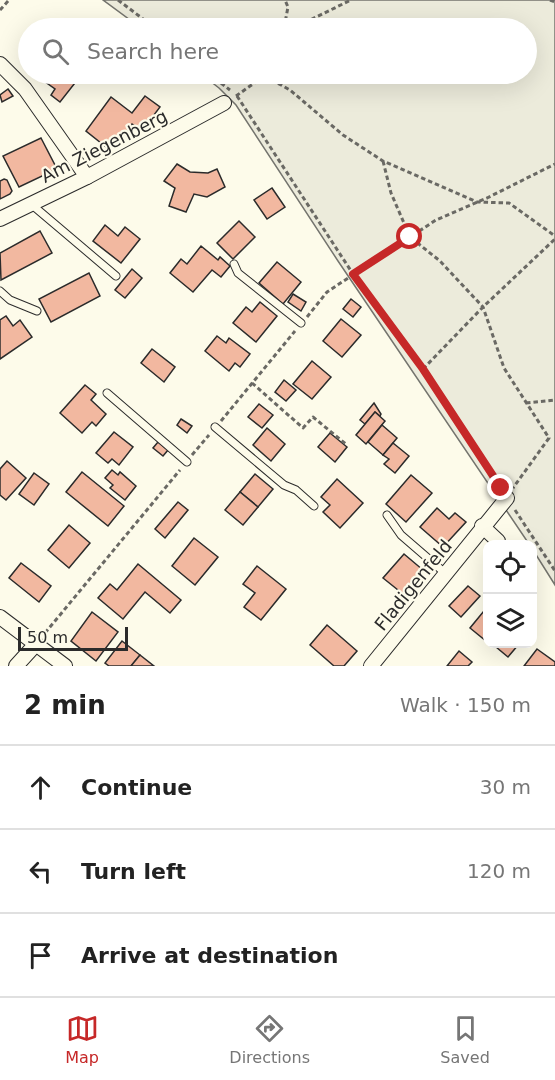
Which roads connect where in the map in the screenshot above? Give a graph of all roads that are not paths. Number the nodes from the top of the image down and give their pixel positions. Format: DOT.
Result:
graph roads {
  1 [pos="0,64"];
  2 [pos="18,82"];
  3 [pos="20,84"];
  4 [pos="231,100"];
  5 [pos="87,177"];
  6 [pos="31,204"];
  7 [pos="0,219"];
  8 [pos="234,264"];
  9 [pos="116,276"];
  10 [pos="0,291"];
  11 [pos="37,311"];
  12 [pos="301,323"];
  13 [pos="106,393"];
  14 [pos="215,427"];
  15 [pos="187,462"];
  16 [pos="507,498"];
  17 [pos="314,506"];
  18 [pos="387,514"];
  19 [pos="482,526"];
  20 [pos="497,540"];
  21 [pos="445,573"];
  22 [pos="0,617"];
  23 [pos="36,644"];
  24 [pos="16,666"];
  25 [pos="65,666"];
  26 [pos="371,666"];
  1 -- 2 [label="street"];
  3 -- 5 [label="street"];
  4 -- 5 [label="street, Am Ziegenberg"];
  5 -- 6 [label="street, Am Ziegenberg"];
  6 -- 7 [label="street, Am Ziegenberg"];
  6 -- 9 [label="lane"];
  8 -- 12 [label="lane"];
  10 -- 11 [label="lane"];
  13 -- 15 [label="lane"];
  14 -- 17 [label="lane"];
  16 -- 19 [label="street, Fladigenfeld"];
  18 -- 21 [label="lane"];
  19 -- 20 [label="street"];
  19 -- 21 [label="street, Fladigenfeld"];
  21 -- 26 [label="street, Fladigenfeld"];
  22 -- 23 [label="street"];
  23 -- 24 [label="street"];
  23 -- 25 [label="street"];
}
